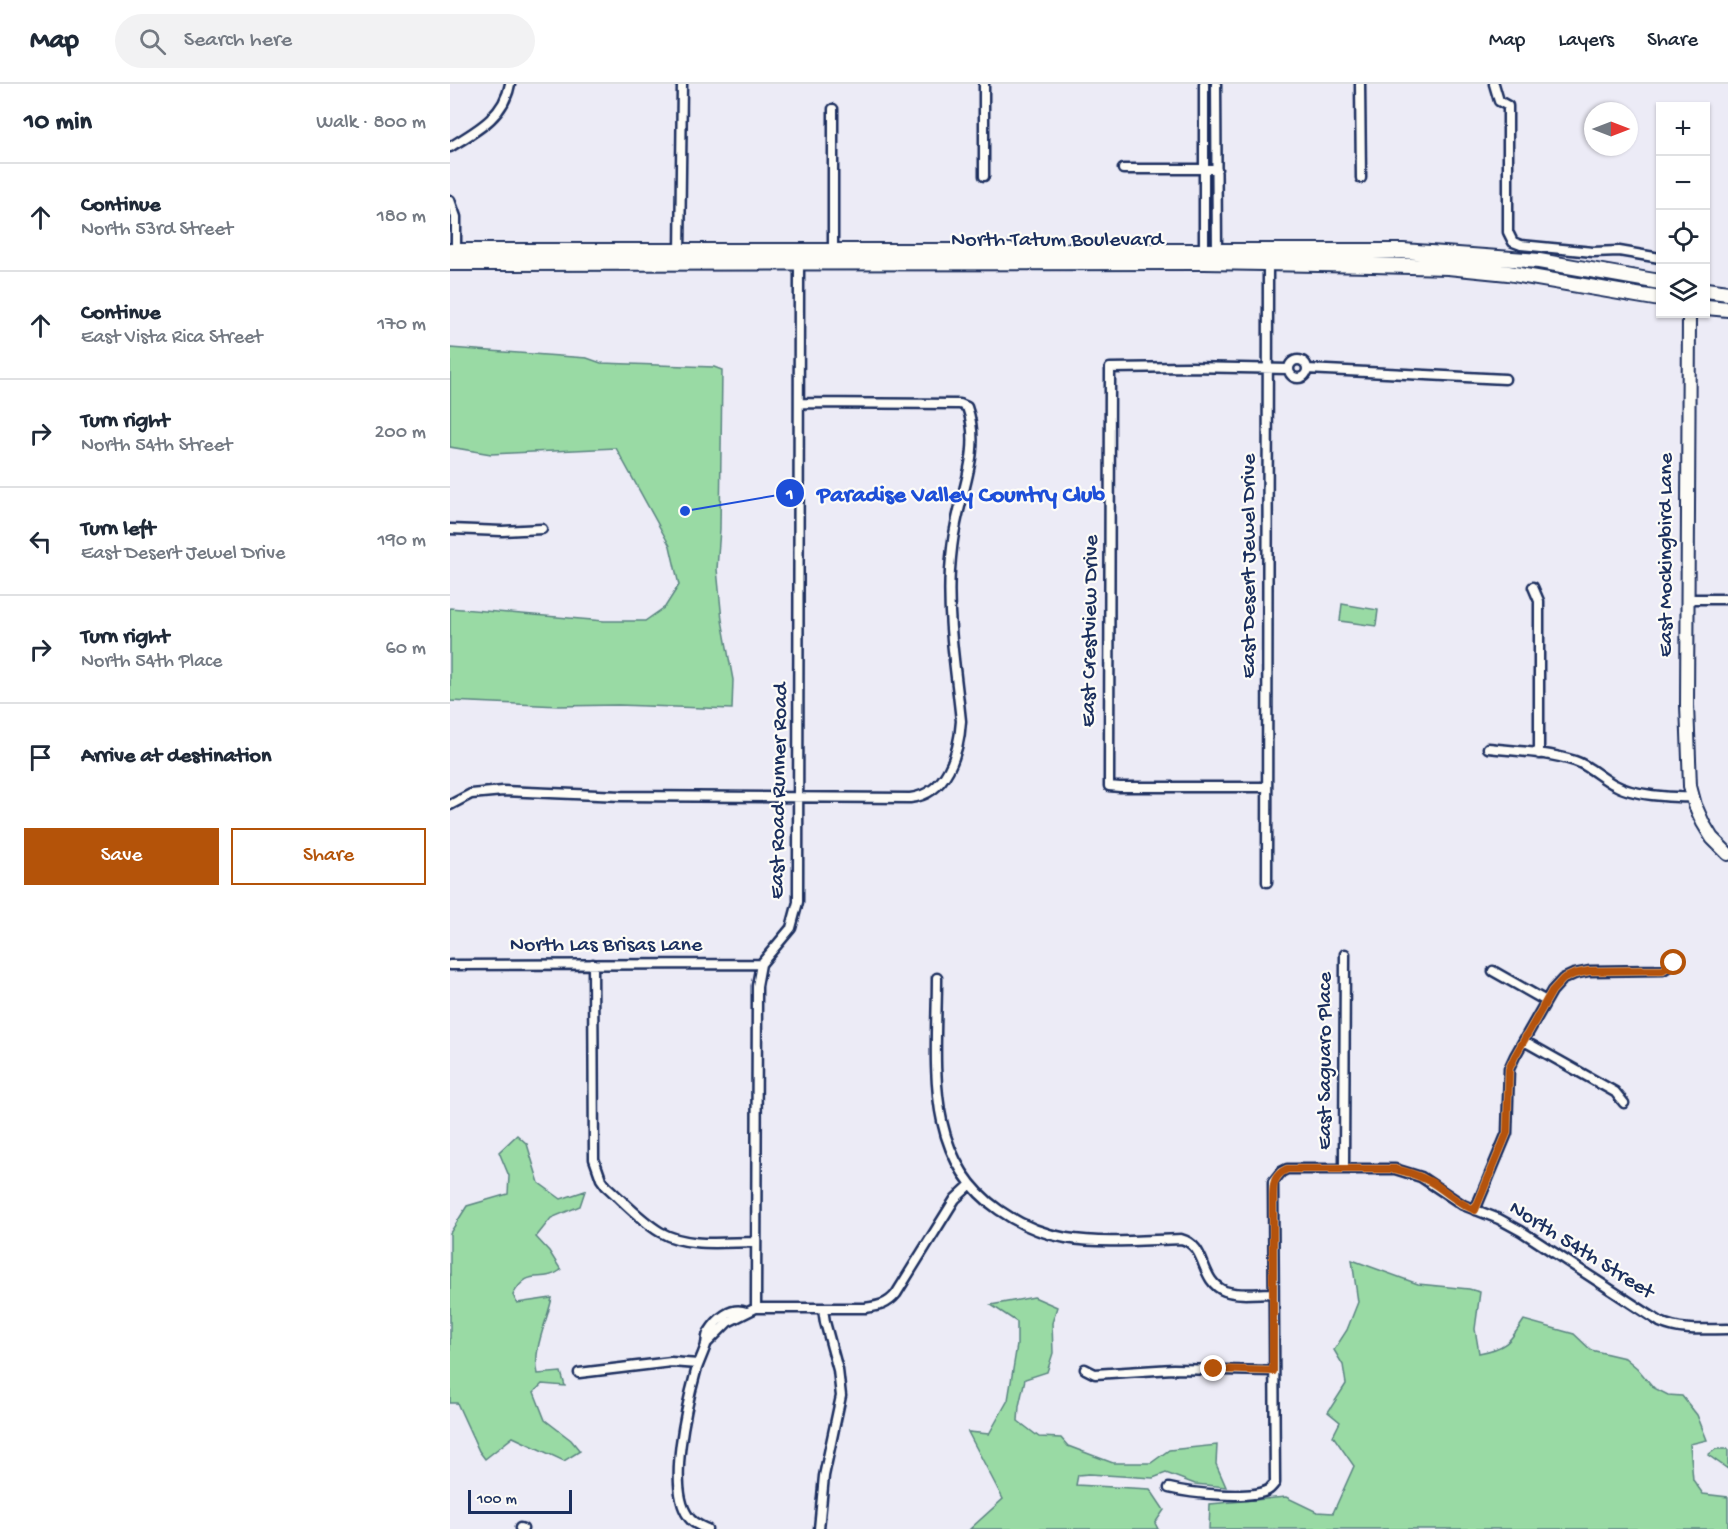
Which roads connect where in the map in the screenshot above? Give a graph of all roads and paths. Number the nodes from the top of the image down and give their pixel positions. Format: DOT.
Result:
graph roads {
  1 [pos="510,84"];
  2 [pos="682,84"];
  3 [pos="984,84"];
  4 [pos="1204,84"];
  5 [pos="1216,84"];
  6 [pos="1360,84"];
  7 [pos="1494,84"];
  8 [pos="833,109"];
  9 [pos="450,147"];
  10 [pos="1123,169"];
  11 [pos="1204,169"];
  12 [pos="1216,169"];
  13 [pos="984,176"];
  14 [pos="1361,178"];
  15 [pos="450,200"];
  16 [pos="799,256"];
  17 [pos="1210,256"];
  18 [pos="1268,256"];
  19 [pos="453,257"];
  20 [pos="679,257"];
  21 [pos="833,257"];
  22 [pos="1656,257"];
  23 [pos="1539,261"];
  24 [pos="1656,281"];
  25 [pos="1656,290"];
  26 [pos="1710,291"];
  27 [pos="1728,293"];
  28 [pos="1656,298"];
  29 [pos="1710,307"];
  30 [pos="1728,309"];
  31 [pos="1689,318"];
  32 [pos="1269,368"];
  33 [pos="1289,369"];
  34 [pos="1307,369"];
  35 [pos="1505,379"];
  36 [pos="799,403"];
  37 [pos="450,529"];
  38 [pos="542,529"];
  39 [pos="1533,587"];
  40 [pos="1689,599"];
  41 [pos="1728,599"];
  42 [pos="1488,748"];
  43 [pos="1539,754"];
  44 [pos="1267,787"];
  45 [pos="1692,797"];
  46 [pos="799,798"];
  47 [pos="450,805"];
  48 [pos="1728,854"];
  49 [pos="1267,882"];
  50 [pos="1345,954"];
  51 [pos="1674,963"];
  52 [pos="594,964"];
  53 [pos="762,964"];
  54 [pos="450,965"];
  55 [pos="1492,972"];
  56 [pos="938,978"];
  57 [pos="1546,1001"];
  58 [pos="1524,1041"];
  59 [pos="1624,1103"];
  60 [pos="1344,1168"];
  61 [pos="970,1185"];
  62 [pos="1475,1210"];
  63 [pos="756,1242"];
  64 [pos="1272,1293"];
  65 [pos="756,1308"];
  66 [pos="823,1309"];
  67 [pos="1728,1329"];
  68 [pos="698,1364"];
  69 [pos="1085,1369"];
  70 [pos="1273,1371"];
  71 [pos="579,1373"];
  72 [pos="1169,1488"];
  73 [pos="707,1529"];
  74 [pos="819,1529"];
  1 -- 9 [label="street"];
  2 -- 20 [label="street"];
  3 -- 13 [label="street"];
  4 -- 11 [label="street"];
  5 -- 12 [label="street"];
  6 -- 14 [label="street"];
  7 -- 22 [label="street"];
  8 -- 21 [label="street"];
  10 -- 11 [label="street"];
  11 -- 12 [label="street"];
  11 -- 17 [label="street"];
  12 -- 17 [label="street"];
  15 -- 19 [label="street"];
  16 -- 20 [label="main road, North Tatum Boulevard"];
  16 -- 21 [label="main road, North Tatum Boulevard"];
  16 -- 36 [label="street, East Road Runner Road"];
  17 -- 18 [label="main road, North Tatum Boulevard"];
  17 -- 21 [label="main road, North Tatum Boulevard"];
  18 -- 23 [label="main road, North Tatum Boulevard"];
  18 -- 28 [label="main road, North Tatum Boulevard"];
  18 -- 32 [label="street, East Desert Jewel Drive"];
  19 -- 20 [label="main road, North Tatum Boulevard"];
  23 -- 24 [label="main road, North Tatum Boulevard"];
  23 -- 25 [label="main road"];
  26 -- 27 [label="main road"];
  29 -- 30 [label="main road"];
  31 -- 40 [label="street, East Mockingbird Lane"];
  32 -- 33 [label="street"];
  32 -- 44 [label="street, East Desert Jewel Drive"];
  32 -- 44 [label="street, East Crestview Drive"];
  33 -- 34 [label="street"];
  33 -- 34 [label="street"];
  34 -- 35 [label="street"];
  36 -- 46 [label="street, East Road Runner Road"];
  36 -- 46 [label="street"];
  37 -- 38 [label="street"];
  39 -- 43 [label="street"];
  40 -- 41 [label="street"];
  40 -- 45 [label="street, East Mockingbird Lane"];
  42 -- 43 [label="street"];
  43 -- 45 [label="street"];
  44 -- 49 [label="street, East Desert Jewel Drive"];
  45 -- 48 [label="street, East Mockingbird Lane"];
  46 -- 47 [label="street"];
  46 -- 53 [label="street, East Road Runner Road"];
  50 -- 60 [label="street, East Saguaro Place"];
  51 -- 57 [label="street"];
  52 -- 53 [label="street, North Las Brisas Lane"];
  52 -- 54 [label="street, North Las Brisas Lane"];
  52 -- 63 [label="street"];
  53 -- 63 [label="street"];
  55 -- 57 [label="street"];
  56 -- 61 [label="street"];
  57 -- 58 [label="street"];
  58 -- 59 [label="street"];
  58 -- 62 [label="street"];
  60 -- 62 [label="street, North 54th Street"];
  60 -- 64 [label="street, North 54th Street"];
  61 -- 64 [label="street"];
  61 -- 66 [label="street"];
  62 -- 67 [label="street, North 54th Street"];
  63 -- 65 [label="street"];
  64 -- 70 [label="street"];
  65 -- 66 [label="street"];
  65 -- 68 [label="street"];
  66 -- 74 [label="street"];
  68 -- 71 [label="street"];
  68 -- 73 [label="street"];
  69 -- 70 [label="street"];
  70 -- 72 [label="street"];
}
